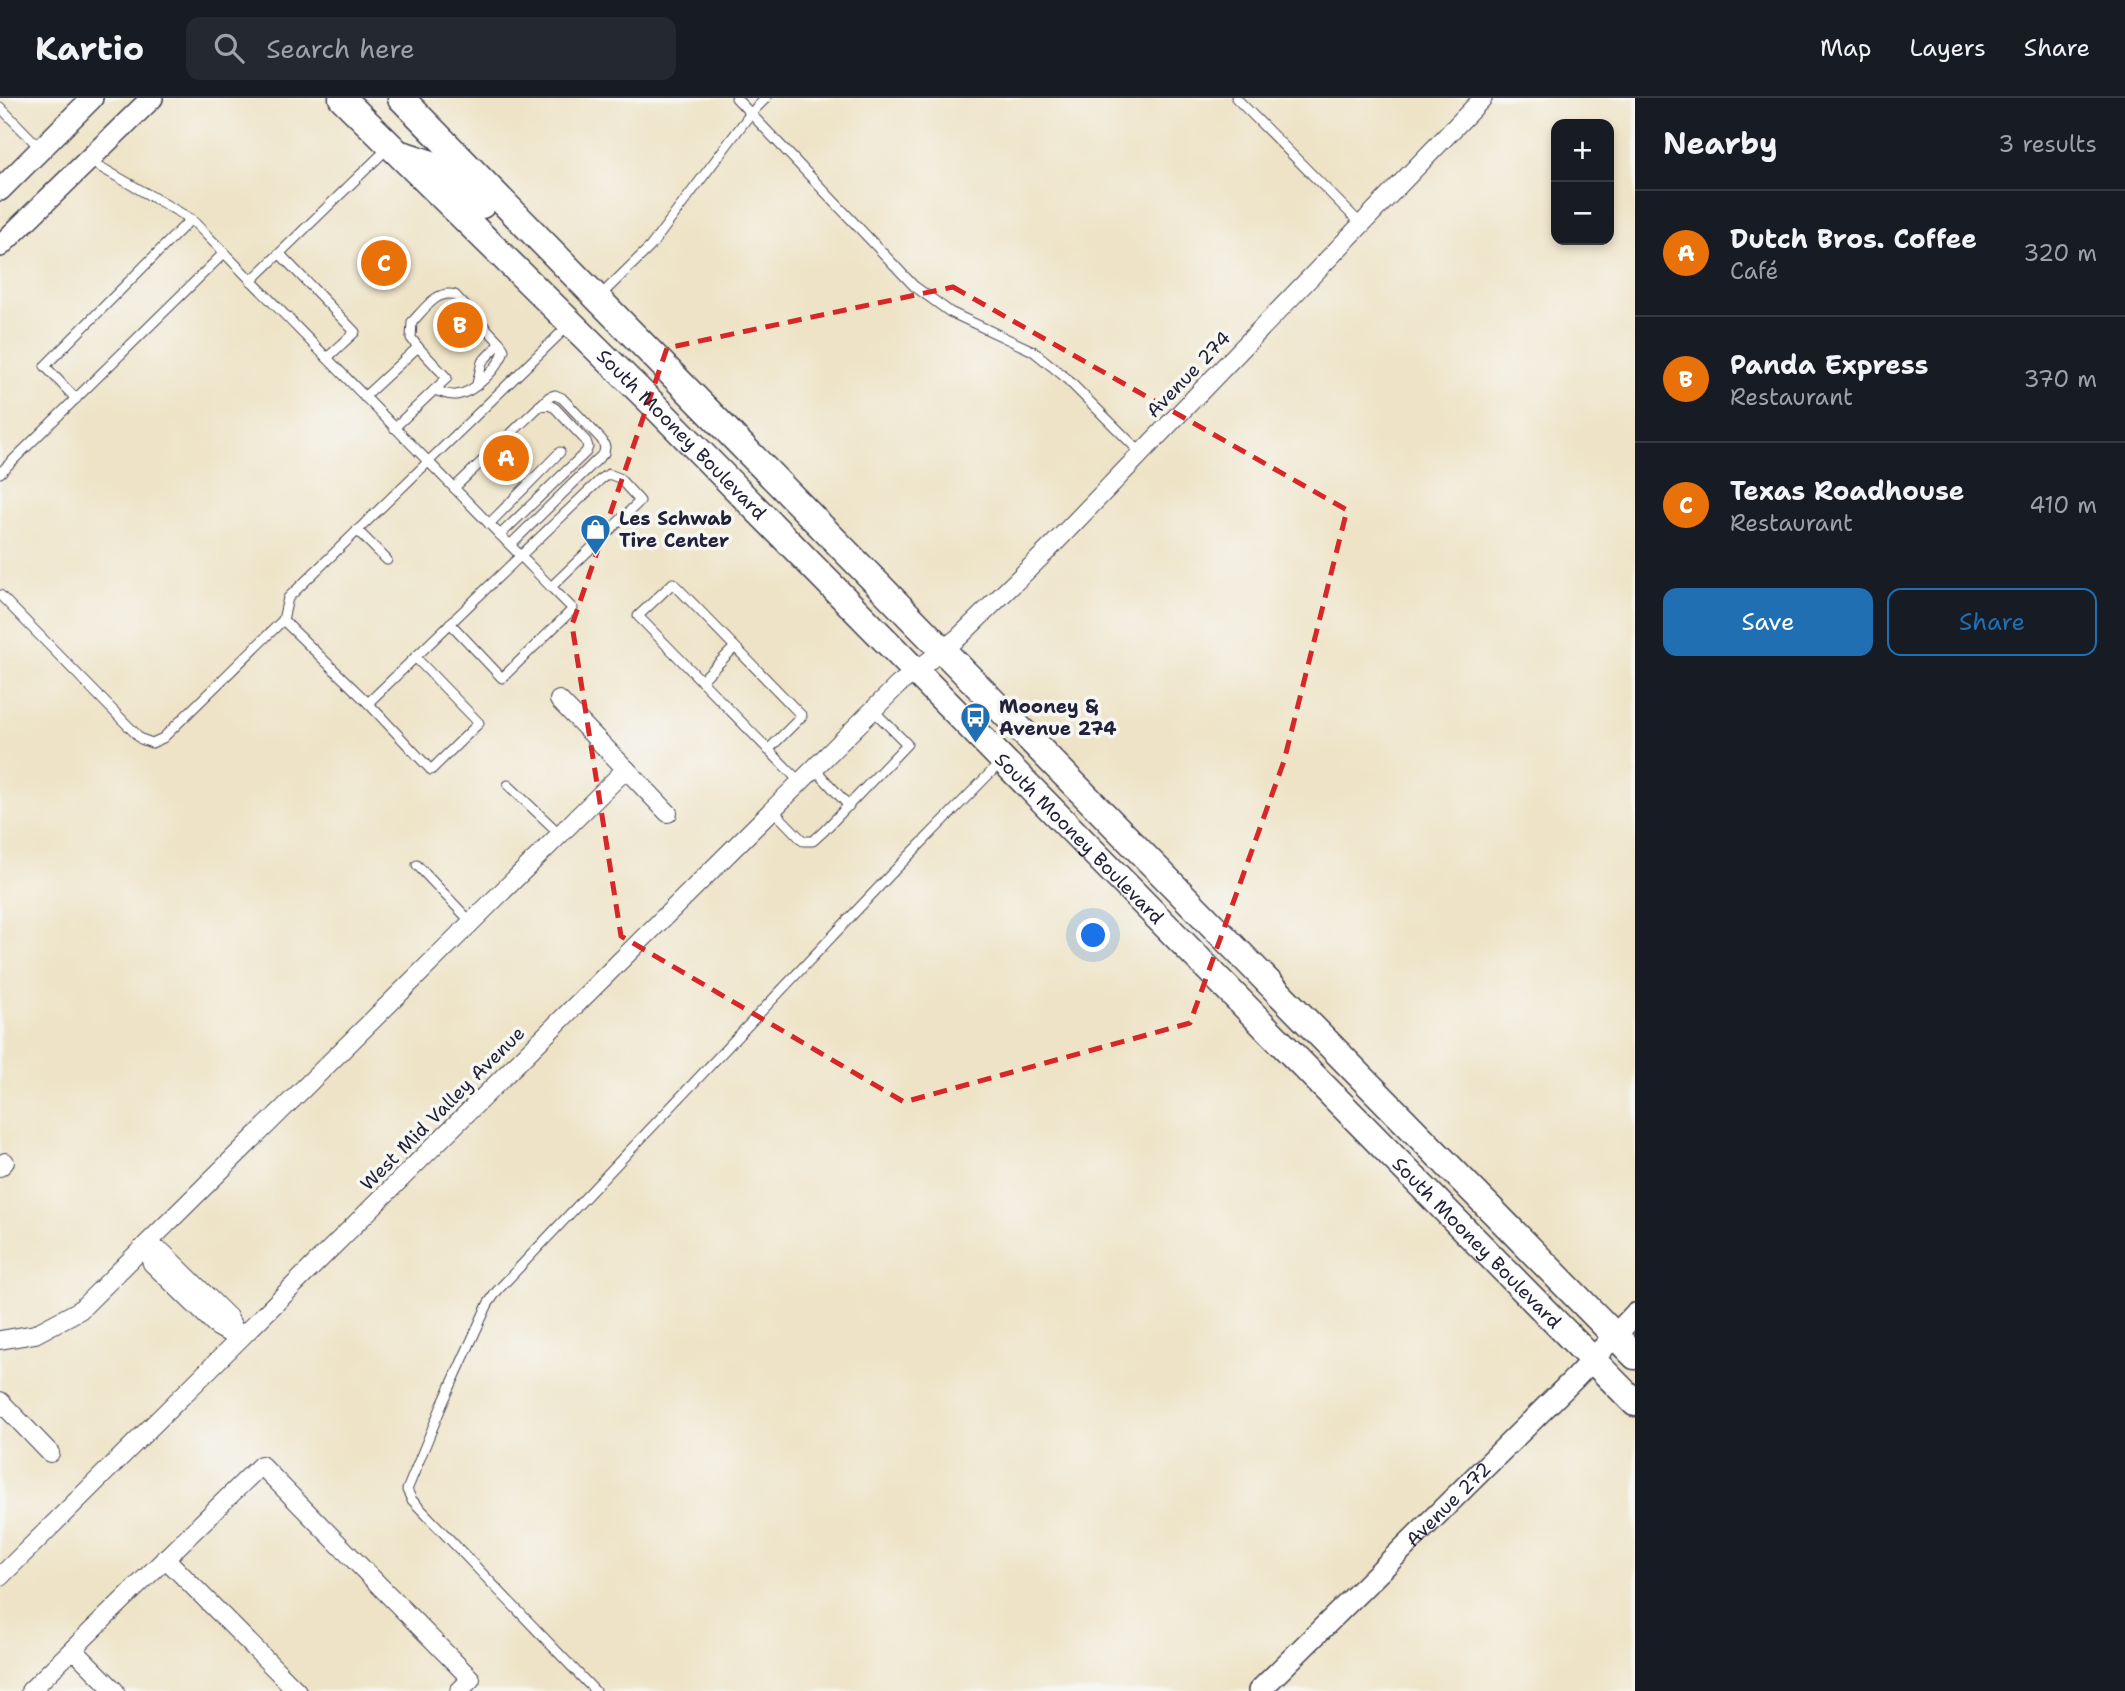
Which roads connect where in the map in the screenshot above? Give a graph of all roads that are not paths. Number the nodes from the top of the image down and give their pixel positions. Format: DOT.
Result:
graph roads {
  1 [pos="92,98"];
  2 [pos="152,98"];
  3 [pos="342,98"];
  4 [pos="401,98"];
  5 [pos="736,98"];
  6 [pos="766,98"];
  7 [pos="1236,98"];
  8 [pos="1483,98"];
  9 [pos="0,107"];
  10 [pos="751,113"];
  11 [pos="41,149"];
  12 [pos="395,149"];
  13 [pos="88,160"];
  14 [pos="0,190"];
  15 [pos="191,219"];
  16 [pos="1361,224"];
  17 [pos="0,246"];
  18 [pos="224,253"];
  19 [pos="280,254"];
  20 [pos="251,281"];
  21 [pos="597,299"];
  22 [pos="571,323"];
  23 [pos="418,347"];
  24 [pos="327,358"];
  25 [pos="434,390"];
  26 [pos="364,397"];
  27 [pos="76,399"];
  28 [pos="538,406"];
  29 [pos="394,428"];
  30 [pos="560,452"];
  31 [pos="1141,453"];
  32 [pos="427,461"];
  33 [pos="762,467"];
  34 [pos="0,473"];
  35 [pos="454,488"];
  36 [pos="489,524"];
  37 [pos="357,530"];
  38 [pos="500,535"];
  39 [pos="510,545"];
  40 [pos="520,556"];
  41 [pos="387,560"];
  42 [pos="551,587"];
  43 [pos="0,595"];
  44 [pos="283,620"];
  45 [pos="450,623"];
  46 [pos="735,647"];
  47 [pos="943,650"];
  48 [pos="415,657"];
  49 [pos="916,671"];
  50 [pos="701,681"];
  51 [pos="559,700"];
  52 [pos="368,703"];
  53 [pos="873,710"];
  54 [pos="768,750"];
  55 [pos="1002,761"];
  56 [pos="814,768"];
  57 [pos="626,769"];
  58 [pos="800,782"];
  59 [pos="508,785"];
  60 [pos="849,806"];
  61 [pos="773,810"];
  62 [pos="668,813"];
  63 [pos="560,834"];
  64 [pos="417,865"];
  65 [pos="471,922"];
  66 [pos="146,1247"];
  67 [pos="1635,1314"];
  68 [pos="1615,1336"];
  69 [pos="239,1339"];
  70 [pos="0,1340"];
  71 [pos="1635,1356"];
  72 [pos="1593,1360"];
  73 [pos="0,1401"];
  74 [pos="1635,1403"];
  75 [pos="50,1453"];
  76 [pos="166,1558"];
  77 [pos="0,1577"];
  78 [pos="73,1649"];
  79 [pos="30,1691"];
  80 [pos="115,1691"];
  81 [pos="297,1691"];
  82 [pos="459,1691"];
  83 [pos="596,1691"];
  84 [pos="1259,1691"];
  1 -- 11 [label="street"];
  2 -- 13 [label="street"];
  3 -- 12 [label="main road, South Mooney Boulevard"];
  4 -- 21 [label="main road, South Mooney Boulevard"];
  5 -- 10 [label="lane"];
  6 -- 10 [label="lane"];
  7 -- 16 [label="lane"];
  8 -- 16 [label="street, Avenue 274"];
  9 -- 11 [label="lane"];
  10 -- 21 [label="lane"];
  10 -- 31 [label="lane"];
  11 -- 14 [label="street"];
  12 -- 19 [label="lane"];
  12 -- 21 [label="main road"];
  12 -- 22 [label="main road, South Mooney Boulevard"];
  13 -- 15 [label="lane"];
  13 -- 17 [label="street"];
  15 -- 18 [label="lane"];
  15 -- 27 [label="lane"];
  16 -- 31 [label="street, Avenue 274"];
  18 -- 20 [label="lane"];
  18 -- 27 [label="lane"];
  19 -- 20 [label="lane"];
  19 -- 24 [label="lane"];
  20 -- 24 [label="lane"];
  21 -- 33 [label="main road, South Mooney Boulevard"];
  22 -- 32 [label="lane"];
  22 -- 33 [label="main road"];
  22 -- 49 [label="main road, South Mooney Boulevard"];
  23 -- 25 [label="lane"];
  23 -- 25 [label="lane"];
  23 -- 26 [label="lane"];
  24 -- 26 [label="lane"];
  25 -- 29 [label="lane"];
  26 -- 29 [label="lane"];
  27 -- 34 [label="lane"];
  28 -- 35 [label="lane"];
  28 -- 38 [label="lane"];
  28 -- 39 [label="lane"];
  29 -- 32 [label="lane"];
  30 -- 36 [label="lane"];
  31 -- 47 [label="street, Avenue 274"];
  32 -- 35 [label="lane"];
  32 -- 37 [label="lane"];
  33 -- 47 [label="main road, South Mooney Boulevard"];
  35 -- 36 [label="lane"];
  36 -- 38 [label="lane"];
  37 -- 41 [label="lane"];
  37 -- 44 [label="lane"];
  38 -- 39 [label="lane"];
  39 -- 40 [label="lane"];
  40 -- 42 [label="lane"];
  40 -- 42 [label="lane"];
  40 -- 45 [label="lane"];
  42 -- 45 [label="lane"];
  43 -- 44 [label="lane"];
  44 -- 52 [label="lane"];
  45 -- 48 [label="lane"];
  46 -- 50 [label="lane"];
  46 -- 50 [label="lane"];
  46 -- 54 [label="lane"];
  47 -- 49 [label="street, Avenue 274"];
  47 -- 68 [label="main road, South Mooney Boulevard"];
  48 -- 52 [label="lane"];
  48 -- 52 [label="lane"];
  49 -- 53 [label="street, West Mid Valley Avenue"];
  49 -- 55 [label="main road, South Mooney Boulevard"];
  50 -- 54 [label="lane"];
  51 -- 57 [label="street"];
  53 -- 56 [label="street, West Mid Valley Avenue"];
  53 -- 60 [label="lane"];
  54 -- 58 [label="lane"];
  55 -- 72 [label="main road, South Mooney Boulevard"];
  55 -- 83 [label="lane"];
  56 -- 58 [label="street, West Mid Valley Avenue"];
  56 -- 60 [label="lane"];
  57 -- 62 [label="street"];
  57 -- 63 [label="street"];
  58 -- 61 [label="street, West Mid Valley Avenue"];
  59 -- 63 [label="lane"];
  60 -- 61 [label="lane"];
  61 -- 69 [label="street, West Mid Valley Avenue"];
  63 -- 65 [label="street"];
  64 -- 65 [label="lane"];
  65 -- 66 [label="street"];
  66 -- 69 [label="street"];
  66 -- 70 [label="street"];
  67 -- 68 [label="street, Avenue 272"];
  68 -- 71 [label="main road, South Mooney Boulevard"];
  68 -- 72 [label="street, Avenue 272"];
  69 -- 77 [label="street, West Mid Valley Avenue"];
  72 -- 74 [label="main road, South Mooney Boulevard"];
  72 -- 84 [label="street, Avenue 272"];
  73 -- 75 [label="street"];
  76 -- 78 [label="street"];
  76 -- 81 [label="street"];
  76 -- 82 [label="street"];
  78 -- 79 [label="street"];
  78 -- 80 [label="street"];
}
